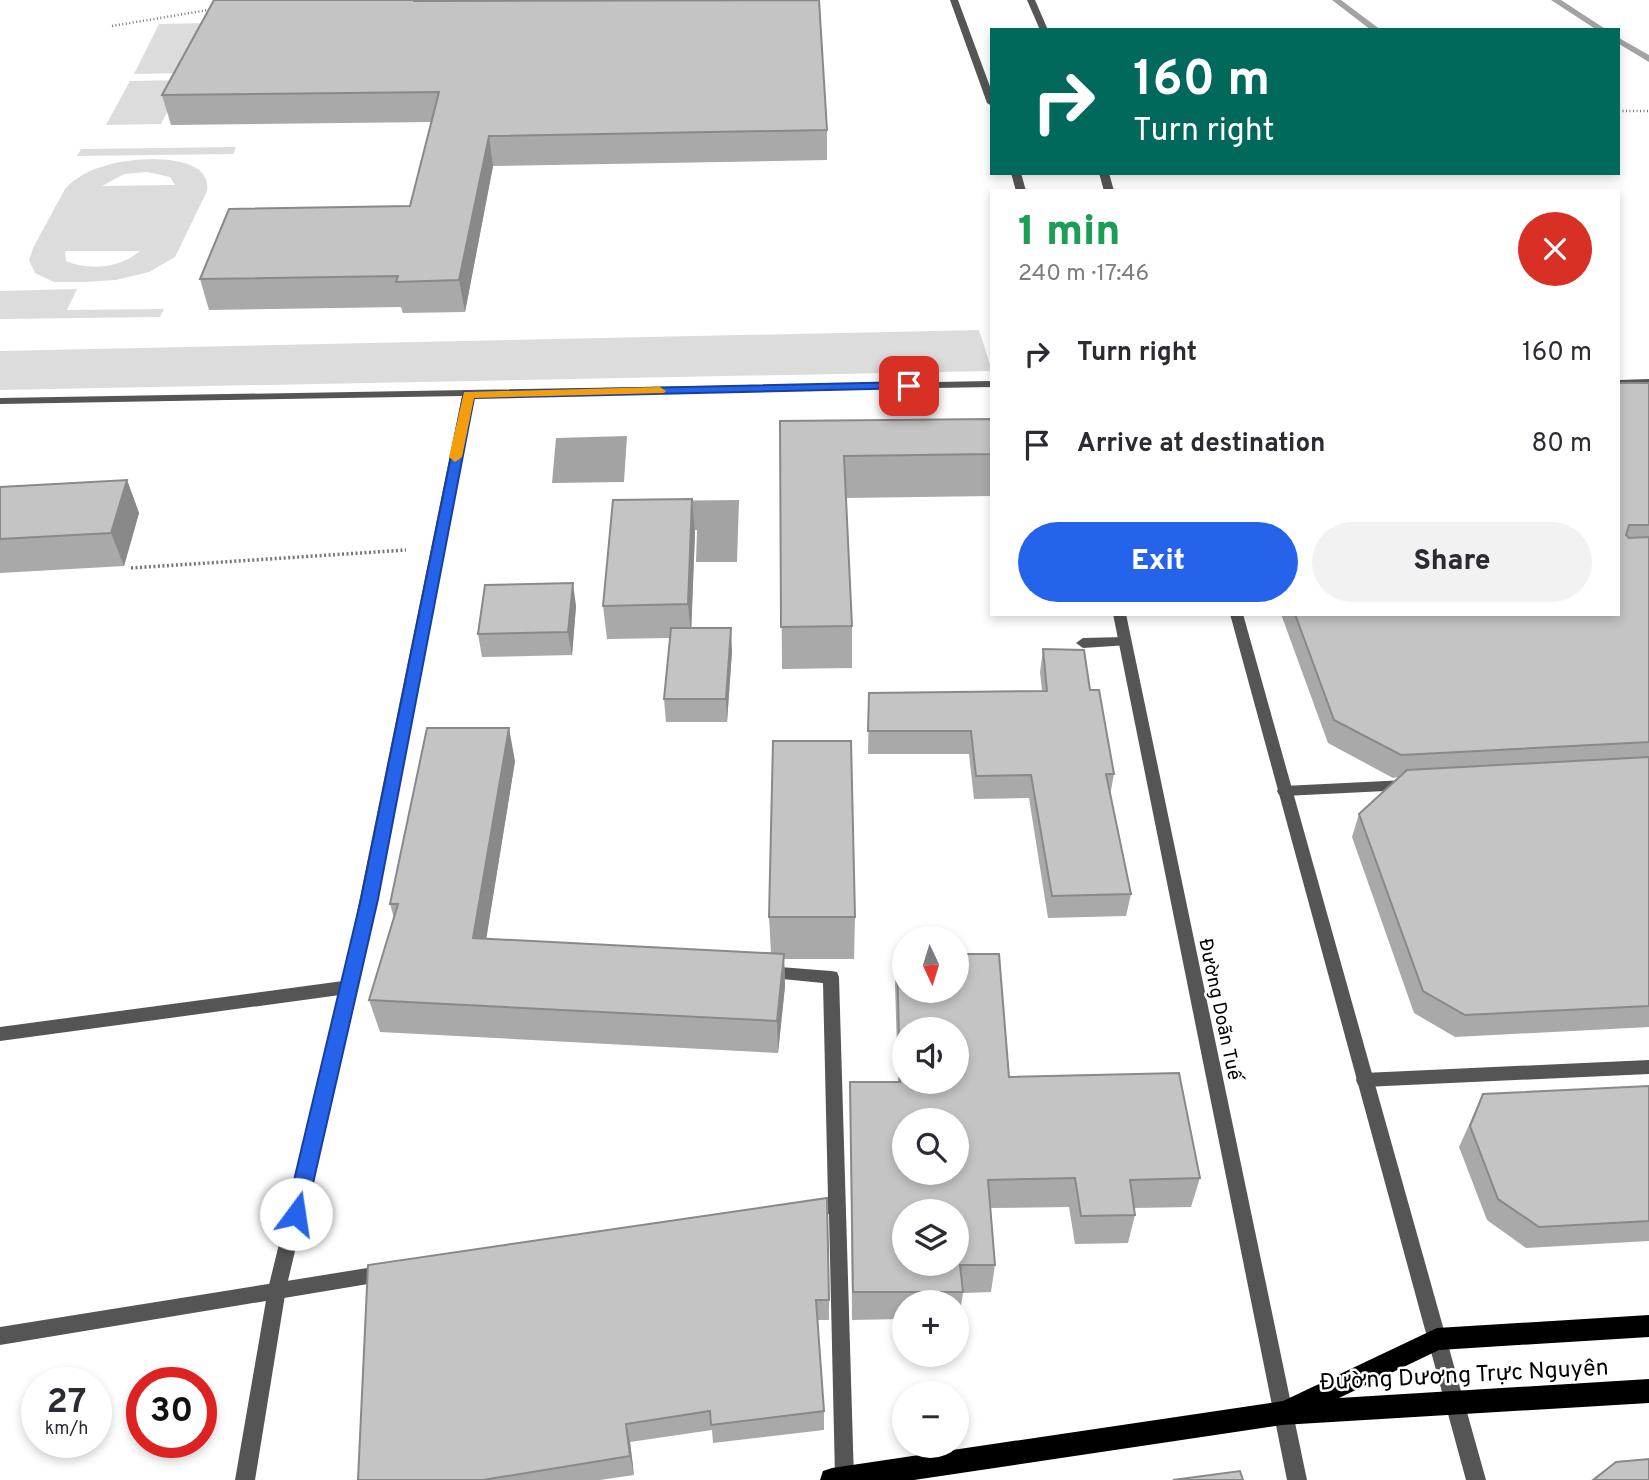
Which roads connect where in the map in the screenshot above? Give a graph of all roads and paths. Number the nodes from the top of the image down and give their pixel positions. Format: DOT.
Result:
graph roads {
  1 [pos="954,0"];
  2 [pos="1031,0"];
  3 [pos="217,9"];
  4 [pos="112,26"];
  5 [pos="1043,28"];
  6 [pos="990,98"];
  7 [pos="1620,111"];
  8 [pos="1649,111"];
  9 [pos="1649,382"];
  10 [pos="1620,383"];
  11 [pos="990,384"];
  12 [pos="468,395"];
  13 [pos="0,401"];
  14 [pos="437,548"];
  15 [pos="131,568"];
  16 [pos="1119,616"];
  17 [pos="1237,616"];
  18 [pos="1124,642"];
  19 [pos="1083,643"];
  20 [pos="1427,784"];
  21 [pos="1284,791"];
  22 [pos="767,972"];
  23 [pos="350,987"];
  24 [pos="0,1034"];
  25 [pos="1649,1067"];
  26 [pos="1364,1080"];
  27 [pos="837,1205"];
  28 [pos="783,1213"];
  29 [pos="400,1271"];
  30 [pos="277,1289"];
  31 [pos="1649,1326"];
  32 [pos="0,1336"];
  33 [pos="1437,1339"];
  34 [pos="1649,1391"];
  35 [pos="1454,1403"];
  36 [pos="1282,1413"];
  37 [pos="838,1479"];
  38 [pos="245,1480"];
  39 [pos="1297,1480"];
  40 [pos="1476,1480"];
  1 -- 6 [label="street"];
  2 -- 5 [label="street"];
  3 -- 4 [label="path"];
  7 -- 8 [label="path"];
  9 -- 10 [label="street"];
  11 -- 12 [label="street"];
  12 -- 13 [label="street"];
  12 -- 14 [label="street"];
  14 -- 15 [label="path"];
  14 -- 23 [label="street"];
  16 -- 18 [label="street, Đường Doãn Tuế"];
  17 -- 21 [label="street"];
  18 -- 19 [label="street"];
  18 -- 36 [label="street, Đường Doãn Tuế"];
  20 -- 21 [label="street"];
  21 -- 26 [label="street"];
  22 -- 27 [label="street"];
  23 -- 24 [label="street"];
  23 -- 30 [label="street"];
  25 -- 26 [label="street"];
  26 -- 33 [label="street"];
  27 -- 28 [label="street"];
  27 -- 37 [label="street"];
  29 -- 30 [label="street"];
  30 -- 32 [label="street"];
  30 -- 38 [label="street"];
  31 -- 33 [label="main road, Đường Dương Trực Nguyên"];
  33 -- 35 [label="street"];
  33 -- 36 [label="main road, Đường Dương Trực Nguyên"];
  34 -- 35 [label="main road, Đường Dương Trực Nguyên"];
  35 -- 36 [label="main road, Đường Dương Trực Nguyên"];
  35 -- 40 [label="street"];
  36 -- 37 [label="main road, Đường Dương Trực Nguyên"];
  36 -- 39 [label="street, Đường Doãn Tuế"];
}
